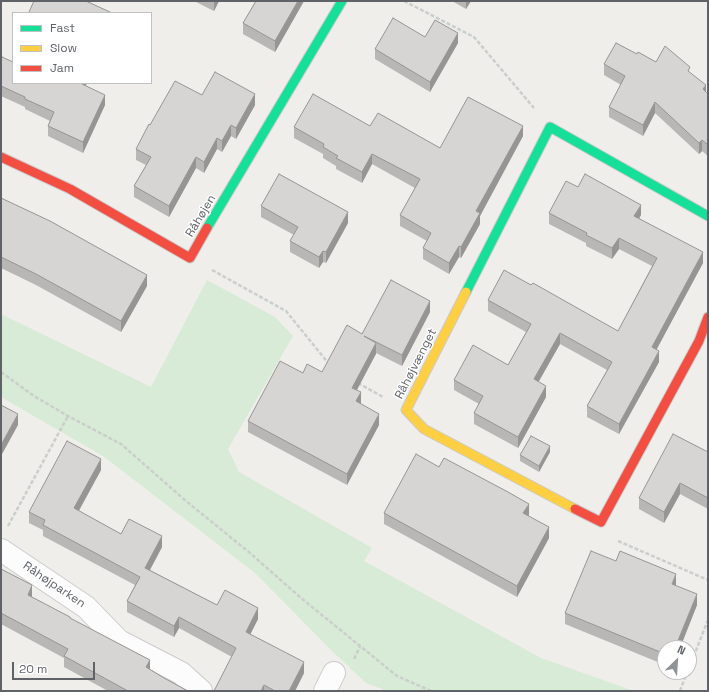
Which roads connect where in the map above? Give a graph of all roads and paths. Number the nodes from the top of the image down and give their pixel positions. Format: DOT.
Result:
graph roads {
  1 [pos="342,1"];
  2 [pos="404,1"];
  3 [pos="550,127"];
  4 [pos="1,157"];
  5 [pos="708,216"];
  6 [pos="190,258"];
  7 [pos="708,317"];
  8 [pos="333,368"];
  9 [pos="1,372"];
  10 [pos="353,380"];
  11 [pos="406,410"];
  12 [pos="68,416"];
  13 [pos="601,522"];
  14 [pos="3,540"];
  15 [pos="708,580"];
  16 [pos="708,620"];
  17 [pos="697,648"];
  18 [pos="684,680"];
  19 [pos="201,691"];
  20 [pos="435,691"];
  21 [pos="680,691"];
  1 -- 6 [label="street, Råhøjen"];
  2 -- 3 [label="path"];
  3 -- 5 [label="street"];
  3 -- 11 [label="street, Råhøjvænget"];
  4 -- 6 [label="street"];
  6 -- 8 [label="path"];
  7 -- 13 [label="street"];
  9 -- 12 [label="path"];
  10 -- 11 [label="path"];
  11 -- 13 [label="street, Råhøjvænget"];
  12 -- 14 [label="path"];
  12 -- 20 [label="path"];
  13 -- 15 [label="path"];
  14 -- 19 [label="street, Råhøjparken"];
  16 -- 17 [label="path"];
  18 -- 21 [label="path"];
}
